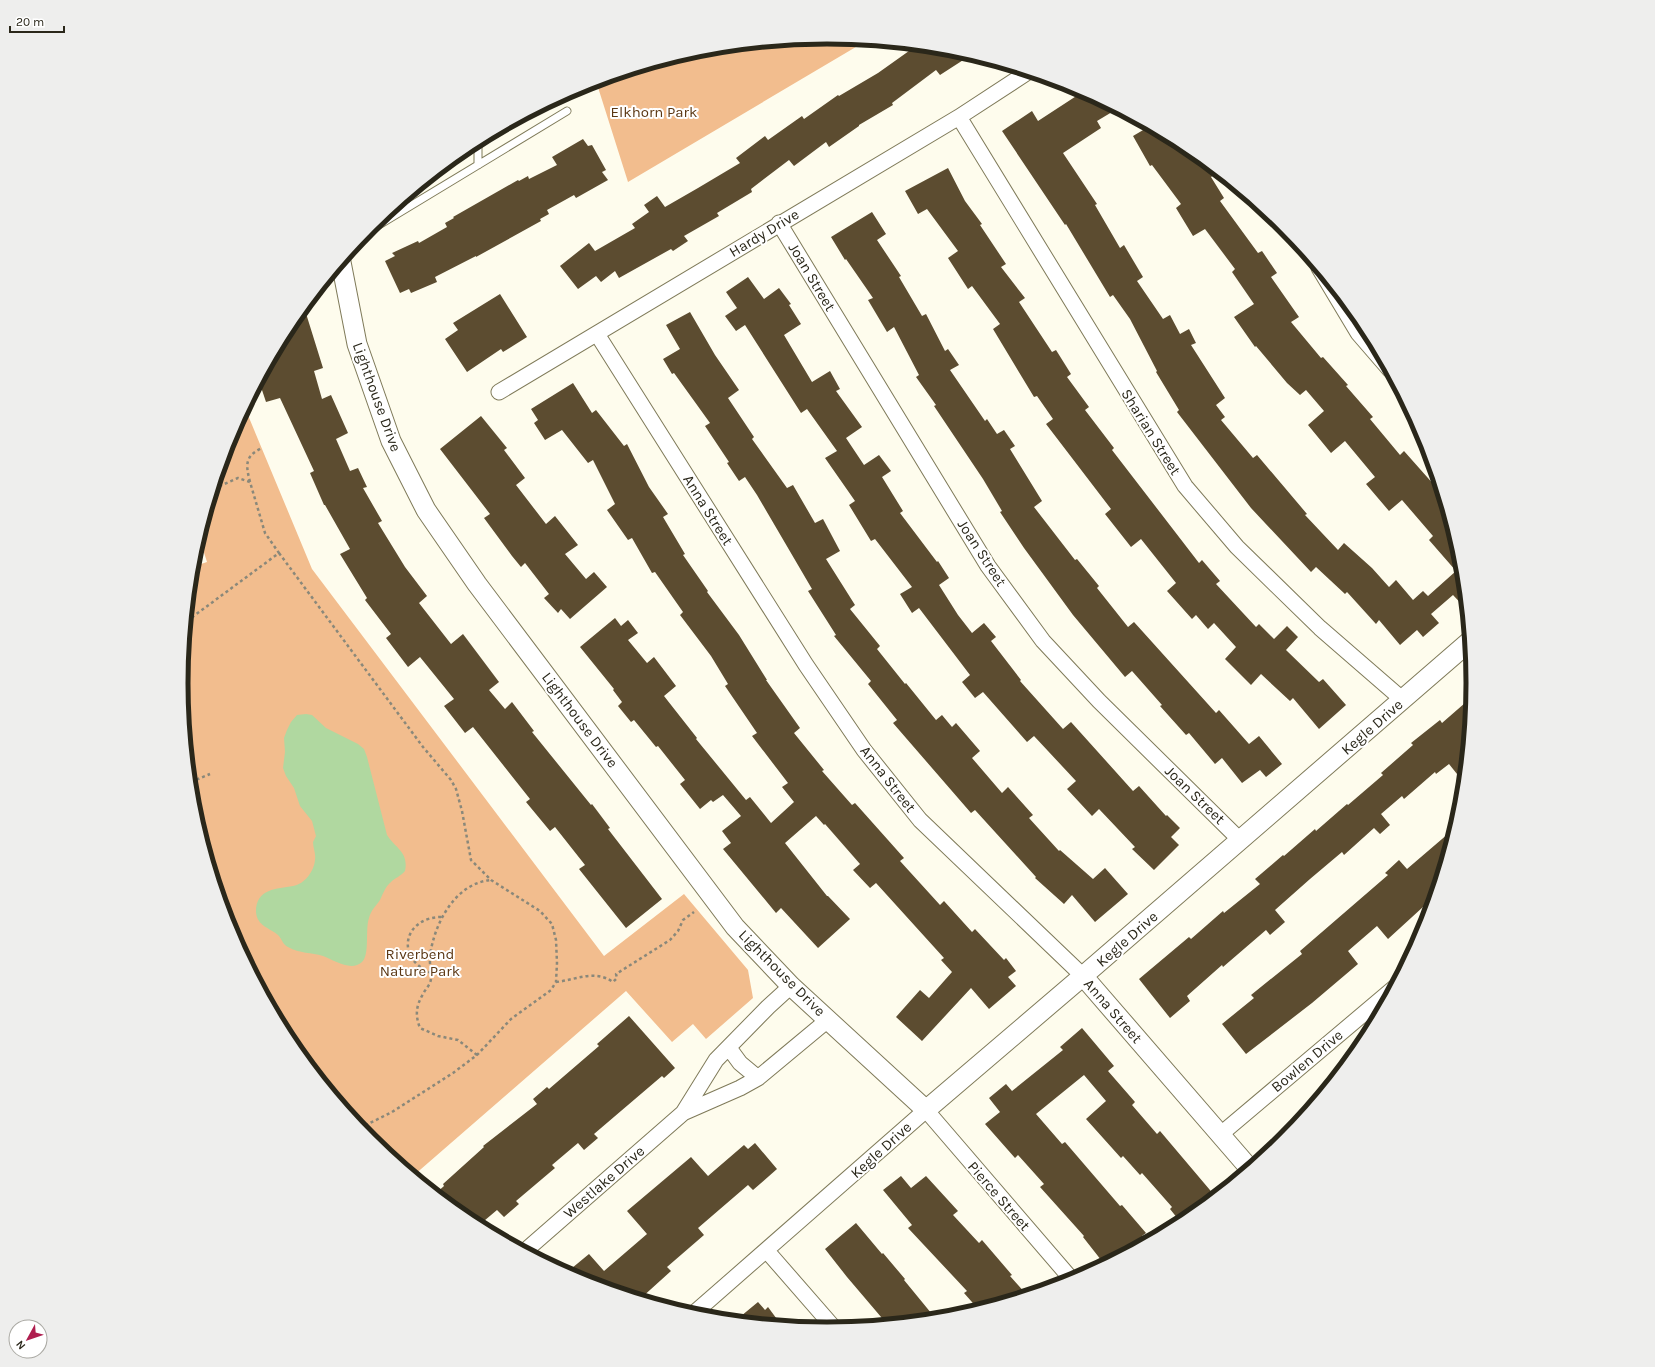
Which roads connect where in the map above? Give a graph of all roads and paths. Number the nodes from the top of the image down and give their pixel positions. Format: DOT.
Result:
graph roads {
  1 [pos="1023,75"];
  2 [pos="567,111"];
  3 [pos="959,117"];
  4 [pos="478,148"];
  5 [pos="478,165"];
  6 [pos="387,220"];
  7 [pos="779,223"];
  8 [pos="342,268"];
  9 [pos="1334,292"];
  10 [pos="597,334"];
  11 [pos="1372,349"];
  12 [pos="499,392"];
  13 [pos="262,448"];
  14 [pos="250,482"];
  15 [pos="220,486"];
  16 [pos="279,553"];
  17 [pos="191,618"];
  18 [pos="1466,644"];
  19 [pos="1403,700"];
  20 [pos="210,774"];
  21 [pos="195,780"];
  22 [pos="1240,840"];
  23 [pos="491,880"];
  24 [pos="694,912"];
  25 [pos="443,916"];
  26 [pos="431,973"];
  27 [pos="1083,976"];
  28 [pos="556,982"];
  29 [pos="791,986"];
  30 [pos="1384,998"];
  31 [pos="829,1019"];
  32 [pos="729,1048"];
  33 [pos="477,1055"];
  34 [pos="758,1078"];
  35 [pos="926,1110"];
  36 [pos="683,1113"];
  37 [pos="365,1125"];
  38 [pos="1221,1134"];
  39 [pos="1247,1166"];
  40 [pos="528,1248"];
  41 [pos="767,1251"];
  42 [pos="1068,1276"];
  43 [pos="698,1310"];
  44 [pos="831,1323"];
  1 -- 3 [label="street, Hardy Drive"];
  2 -- 5 [label="lane"];
  3 -- 7 [label="street, Hardy Drive"];
  3 -- 19 [label="street, Sharian Street"];
  4 -- 5 [label="lane"];
  5 -- 6 [label="lane"];
  7 -- 10 [label="street, Hardy Drive"];
  7 -- 22 [label="street, Joan Street"];
  8 -- 29 [label="street, Lighthouse Drive"];
  9 -- 11 [label="street"];
  10 -- 12 [label="street, Hardy Drive"];
  10 -- 27 [label="street, Anna Street"];
  13 -- 14 [label="path"];
  14 -- 15 [label="path"];
  14 -- 16 [label="path"];
  16 -- 17 [label="path"];
  16 -- 23 [label="path"];
  18 -- 19 [label="street, Kegle Drive"];
  19 -- 22 [label="street, Kegle Drive"];
  20 -- 21 [label="path"];
  22 -- 27 [label="street, Kegle Drive"];
  23 -- 25 [label="path"];
  23 -- 28 [label="path"];
  24 -- 28 [label="path"];
  25 -- 26 [label="path"];
  25 -- 26 [label="path"];
  26 -- 33 [label="path"];
  27 -- 35 [label="street, Kegle Drive"];
  27 -- 38 [label="street, Anna Street"];
  28 -- 33 [label="path"];
  29 -- 31 [label="street, Lighthouse Drive"];
  29 -- 32 [label="street, Westlake Drive"];
  30 -- 38 [label="street, Bowlen Drive"];
  31 -- 34 [label="street, Westlake Drive"];
  31 -- 35 [label="street, Lighthouse Drive"];
  32 -- 34 [label="street"];
  32 -- 36 [label="street, Westlake Drive"];
  33 -- 37 [label="path"];
  34 -- 36 [label="street, Westlake Drive"];
  35 -- 41 [label="street, Kegle Drive"];
  35 -- 42 [label="street, Pierce Street"];
  36 -- 40 [label="street, Westlake Drive"];
  38 -- 39 [label="street, Anna Street"];
  41 -- 43 [label="street, Kegle Drive"];
  41 -- 44 [label="street"];
}
